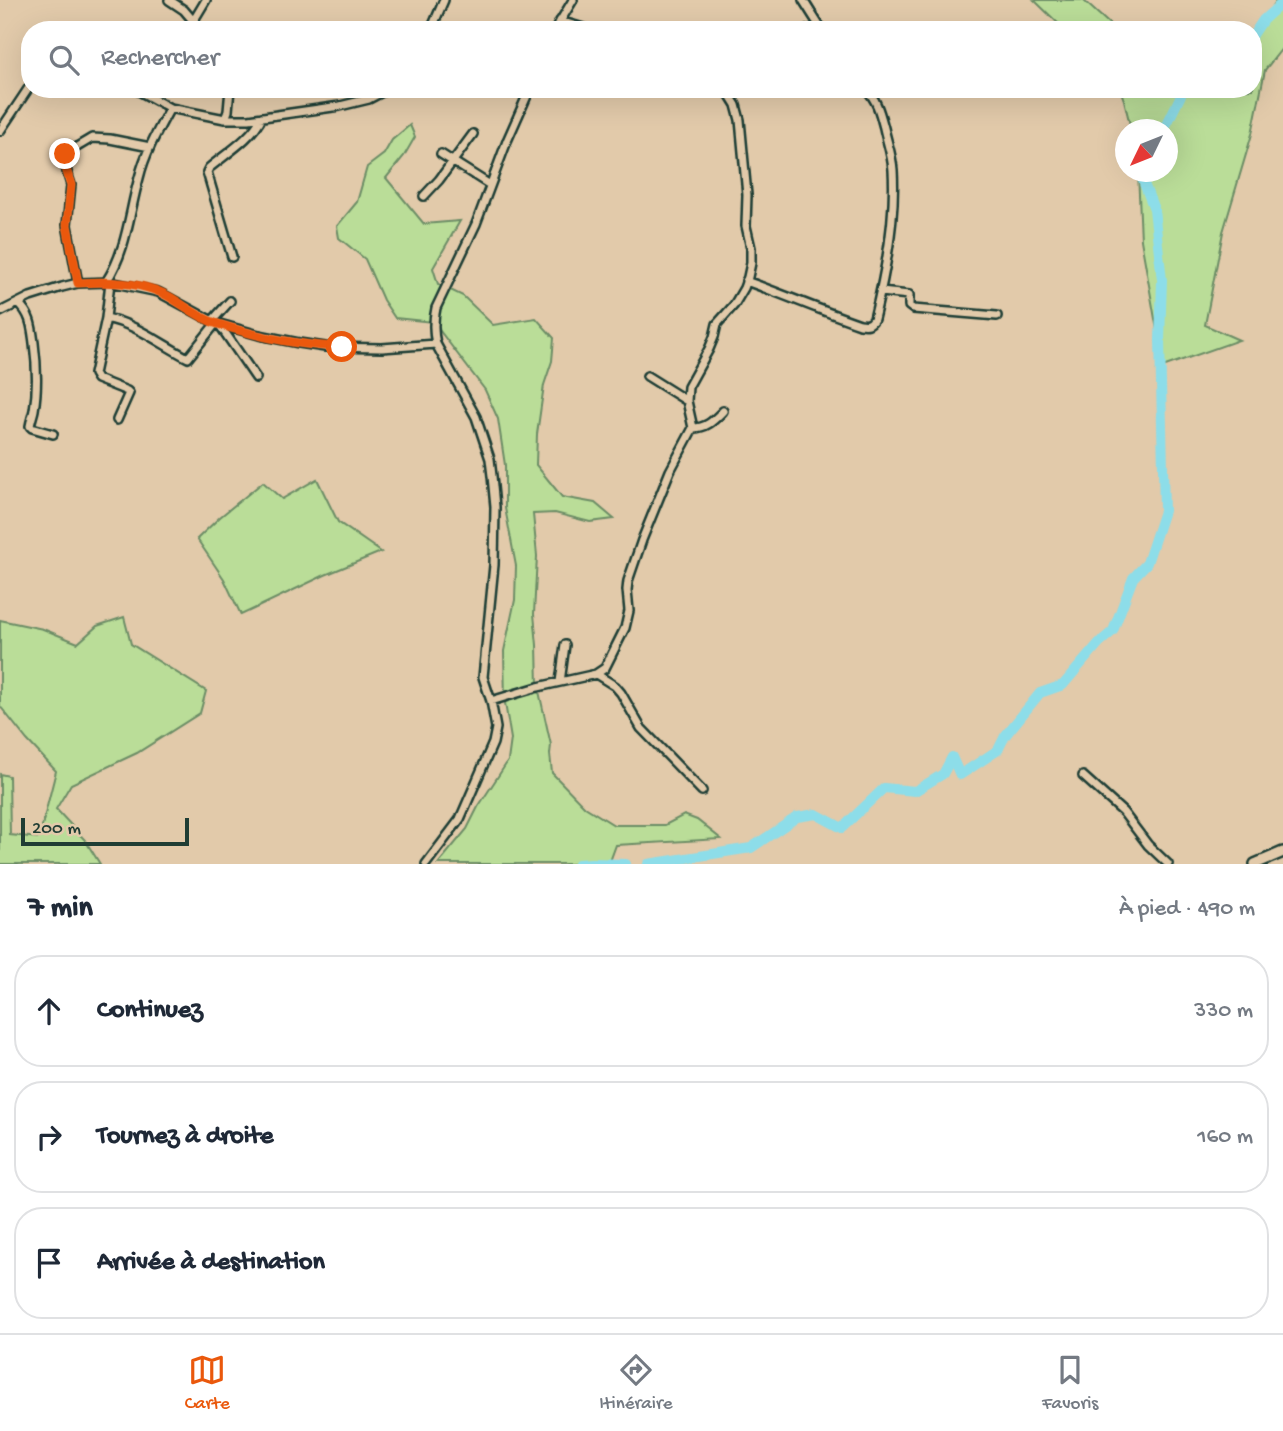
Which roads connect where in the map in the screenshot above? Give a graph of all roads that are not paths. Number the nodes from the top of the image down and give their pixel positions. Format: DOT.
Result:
graph roads {
  1 [pos="169,0"];
  2 [pos="206,0"];
  3 [pos="444,0"];
  4 [pos="573,0"];
  5 [pos="803,0"];
  6 [pos="194,20"];
  7 [pos="435,21"];
  8 [pos="560,21"];
  9 [pos="816,21"];
  10 [pos="22,98"];
  11 [pos="152,98"];
  12 [pos="230,98"];
  13 [pos="371,98"];
  14 [pos="526,98"];
  15 [pos="732,98"];
  16 [pos="873,98"];
  17 [pos="170,107"];
  18 [pos="229,116"];
  19 [pos="262,117"];
  20 [pos="0,131"];
  21 [pos="472,134"];
  22 [pos="150,146"];
  23 [pos="441,154"];
  24 [pos="453,162"];
  25 [pos="490,185"];
  26 [pos="424,196"];
  27 [pos="232,257"];
  28 [pos="746,281"];
  29 [pos="108,282"];
  30 [pos="78,283"];
  31 [pos="881,292"];
  32 [pos="230,301"];
  33 [pos="19,303"];
  34 [pos="0,312"];
  35 [pos="997,316"];
  36 [pos="106,317"];
  37 [pos="215,323"];
  38 [pos="436,344"];
  39 [pos="647,376"];
  40 [pos="256,378"];
  41 [pos="687,401"];
  42 [pos="723,411"];
  43 [pos="117,420"];
  44 [pos="693,428"];
  45 [pos="53,434"];
  46 [pos="565,645"];
  47 [pos="596,674"];
  48 [pos="560,682"];
  49 [pos="491,702"];
  50 [pos="1083,776"];
  51 [pos="702,791"];
  52 [pos="1283,852"];
  53 [pos="426,864"];
  54 [pos="1168,864"];
  55 [pos="1255,864"];
  1 -- 6 [label="street"];
  2 -- 6 [label="street"];
  3 -- 7 [label="street"];
  4 -- 8 [label="street"];
  5 -- 9 [label="street"];
  10 -- 20 [label="street"];
  11 -- 17 [label="street"];
  12 -- 18 [label="street"];
  13 -- 19 [label="street"];
  14 -- 25 [label="street"];
  15 -- 28 [label="street"];
  16 -- 31 [label="street"];
  17 -- 18 [label="street"];
  17 -- 22 [label="street"];
  18 -- 19 [label="street"];
  19 -- 27 [label="street"];
  21 -- 24 [label="street"];
  22 -- 29 [label="street"];
  22 -- 30 [label="street"];
  23 -- 24 [label="street"];
  24 -- 25 [label="street"];
  24 -- 26 [label="street"];
  25 -- 38 [label="street"];
  28 -- 31 [label="street"];
  28 -- 41 [label="street"];
  29 -- 30 [label="street"];
  29 -- 36 [label="street"];
  29 -- 37 [label="street"];
  30 -- 33 [label="street"];
  31 -- 35 [label="street"];
  32 -- 37 [label="street"];
  33 -- 34 [label="street"];
  33 -- 45 [label="street"];
  36 -- 37 [label="street"];
  36 -- 43 [label="street"];
  37 -- 38 [label="street"];
  37 -- 40 [label="street"];
  38 -- 49 [label="street"];
  39 -- 41 [label="street"];
  41 -- 44 [label="street"];
  42 -- 44 [label="street"];
  44 -- 47 [label="street"];
  46 -- 48 [label="street"];
  47 -- 48 [label="street"];
  47 -- 51 [label="street"];
  48 -- 49 [label="street"];
  49 -- 53 [label="street"];
  50 -- 54 [label="street"];
  52 -- 55 [label="main road"];
}
